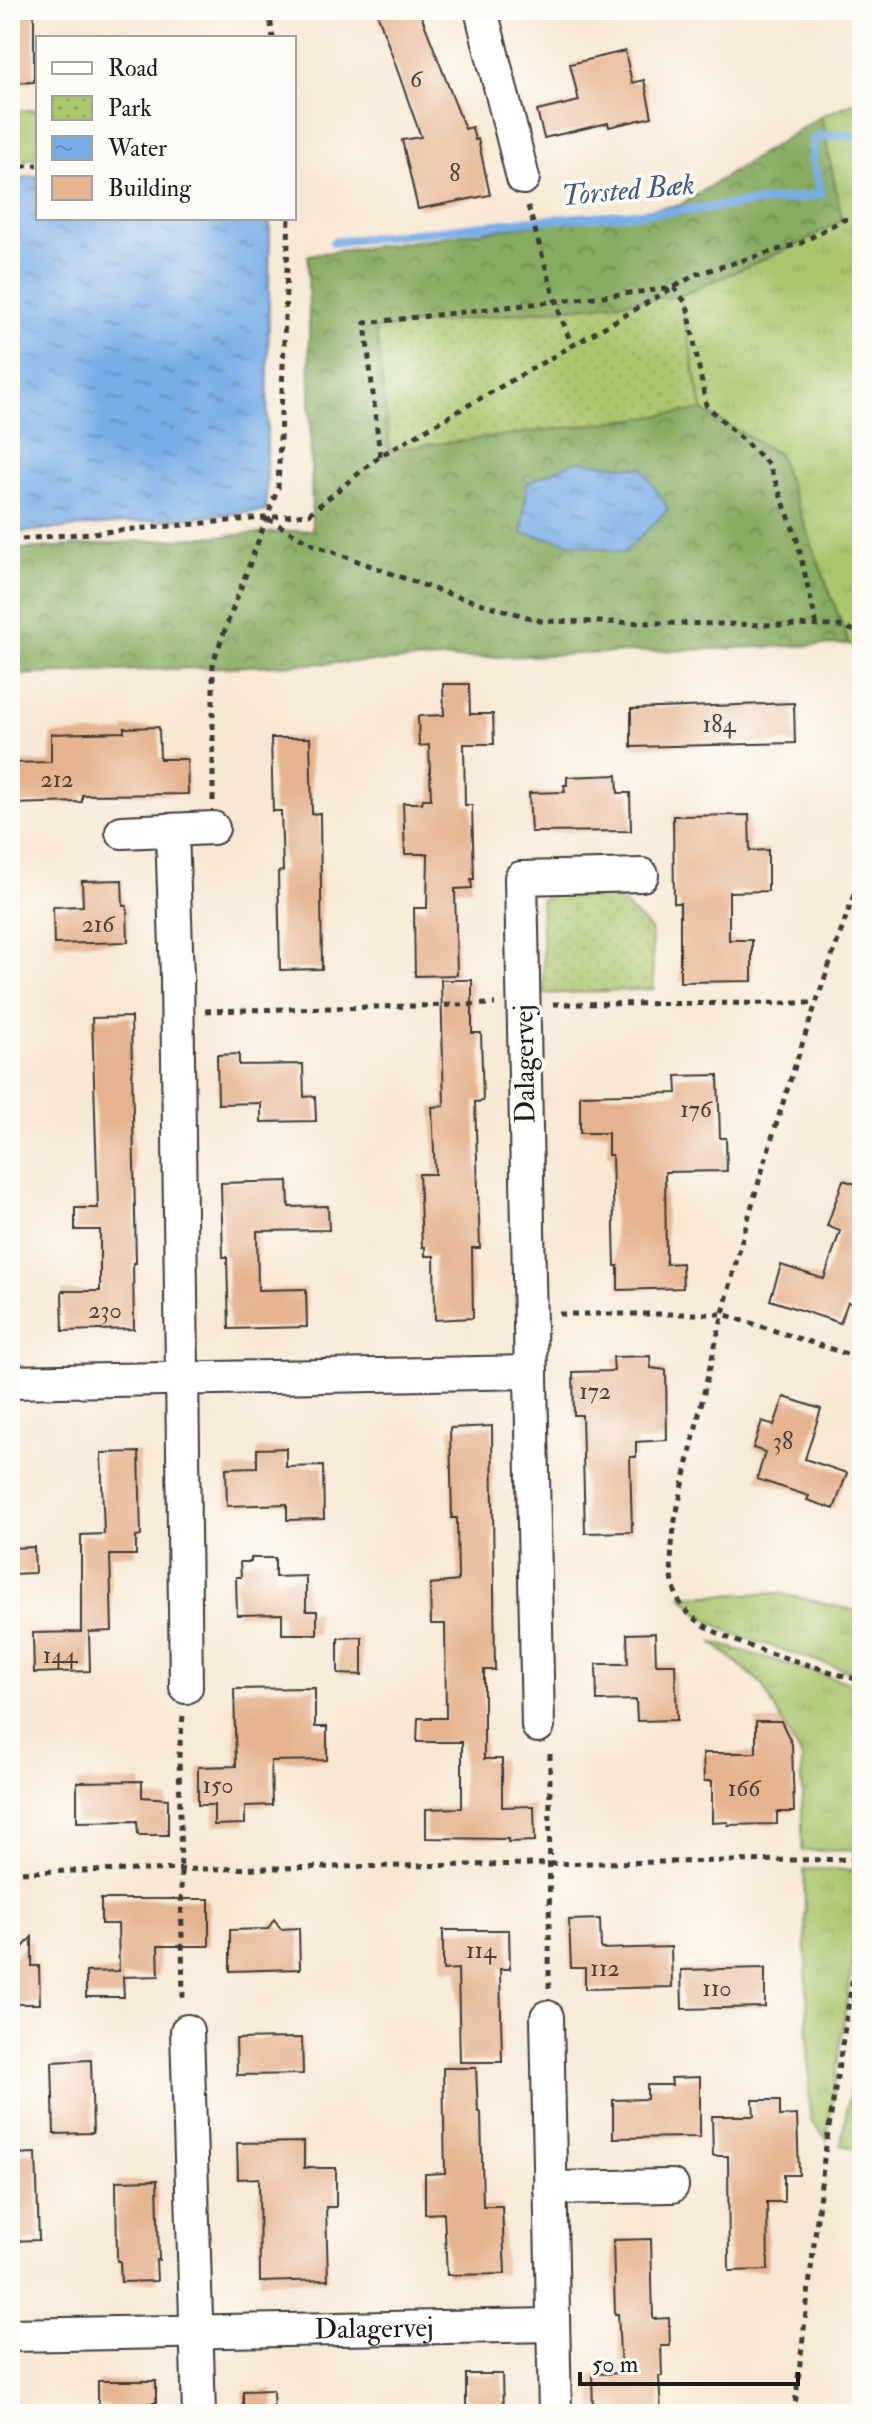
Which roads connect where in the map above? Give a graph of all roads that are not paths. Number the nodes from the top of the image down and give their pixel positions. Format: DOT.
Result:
graph roads {
  1 [pos="481,10"];
  2 [pos="523,178"];
  3 [pos="213,828"];
  4 [pos="172,830"];
  5 [pos="122,832"];
  6 [pos="642,875"];
  7 [pos="531,1372"];
  8 [pos="182,1379"];
  9 [pos="10,1382"];
  10 [pos="186,1687"];
  11 [pos="538,1726"];
  12 [pos="547,2017"];
  13 [pos="187,2031"];
  14 [pos="672,2186"];
  15 [pos="550,2188"];
  16 [pos="553,2325"];
  17 [pos="197,2331"];
  18 [pos="10,2335"];
  19 [pos="199,2414"];
  20 [pos="555,2414"];
  1 -- 2 [label="street"];
  3 -- 4 [label="street"];
  4 -- 5 [label="street"];
  4 -- 8 [label="street"];
  6 -- 7 [label="street, Dalagervej"];
  7 -- 8 [label="street"];
  7 -- 11 [label="street, Dalagervej"];
  8 -- 9 [label="street"];
  8 -- 10 [label="street"];
  12 -- 15 [label="street"];
  13 -- 17 [label="street"];
  14 -- 15 [label="street"];
  15 -- 16 [label="street"];
  16 -- 17 [label="street, Dalagervej"];
  16 -- 20 [label="street"];
  17 -- 18 [label="street, Dalagervej"];
  17 -- 19 [label="street"];
}
